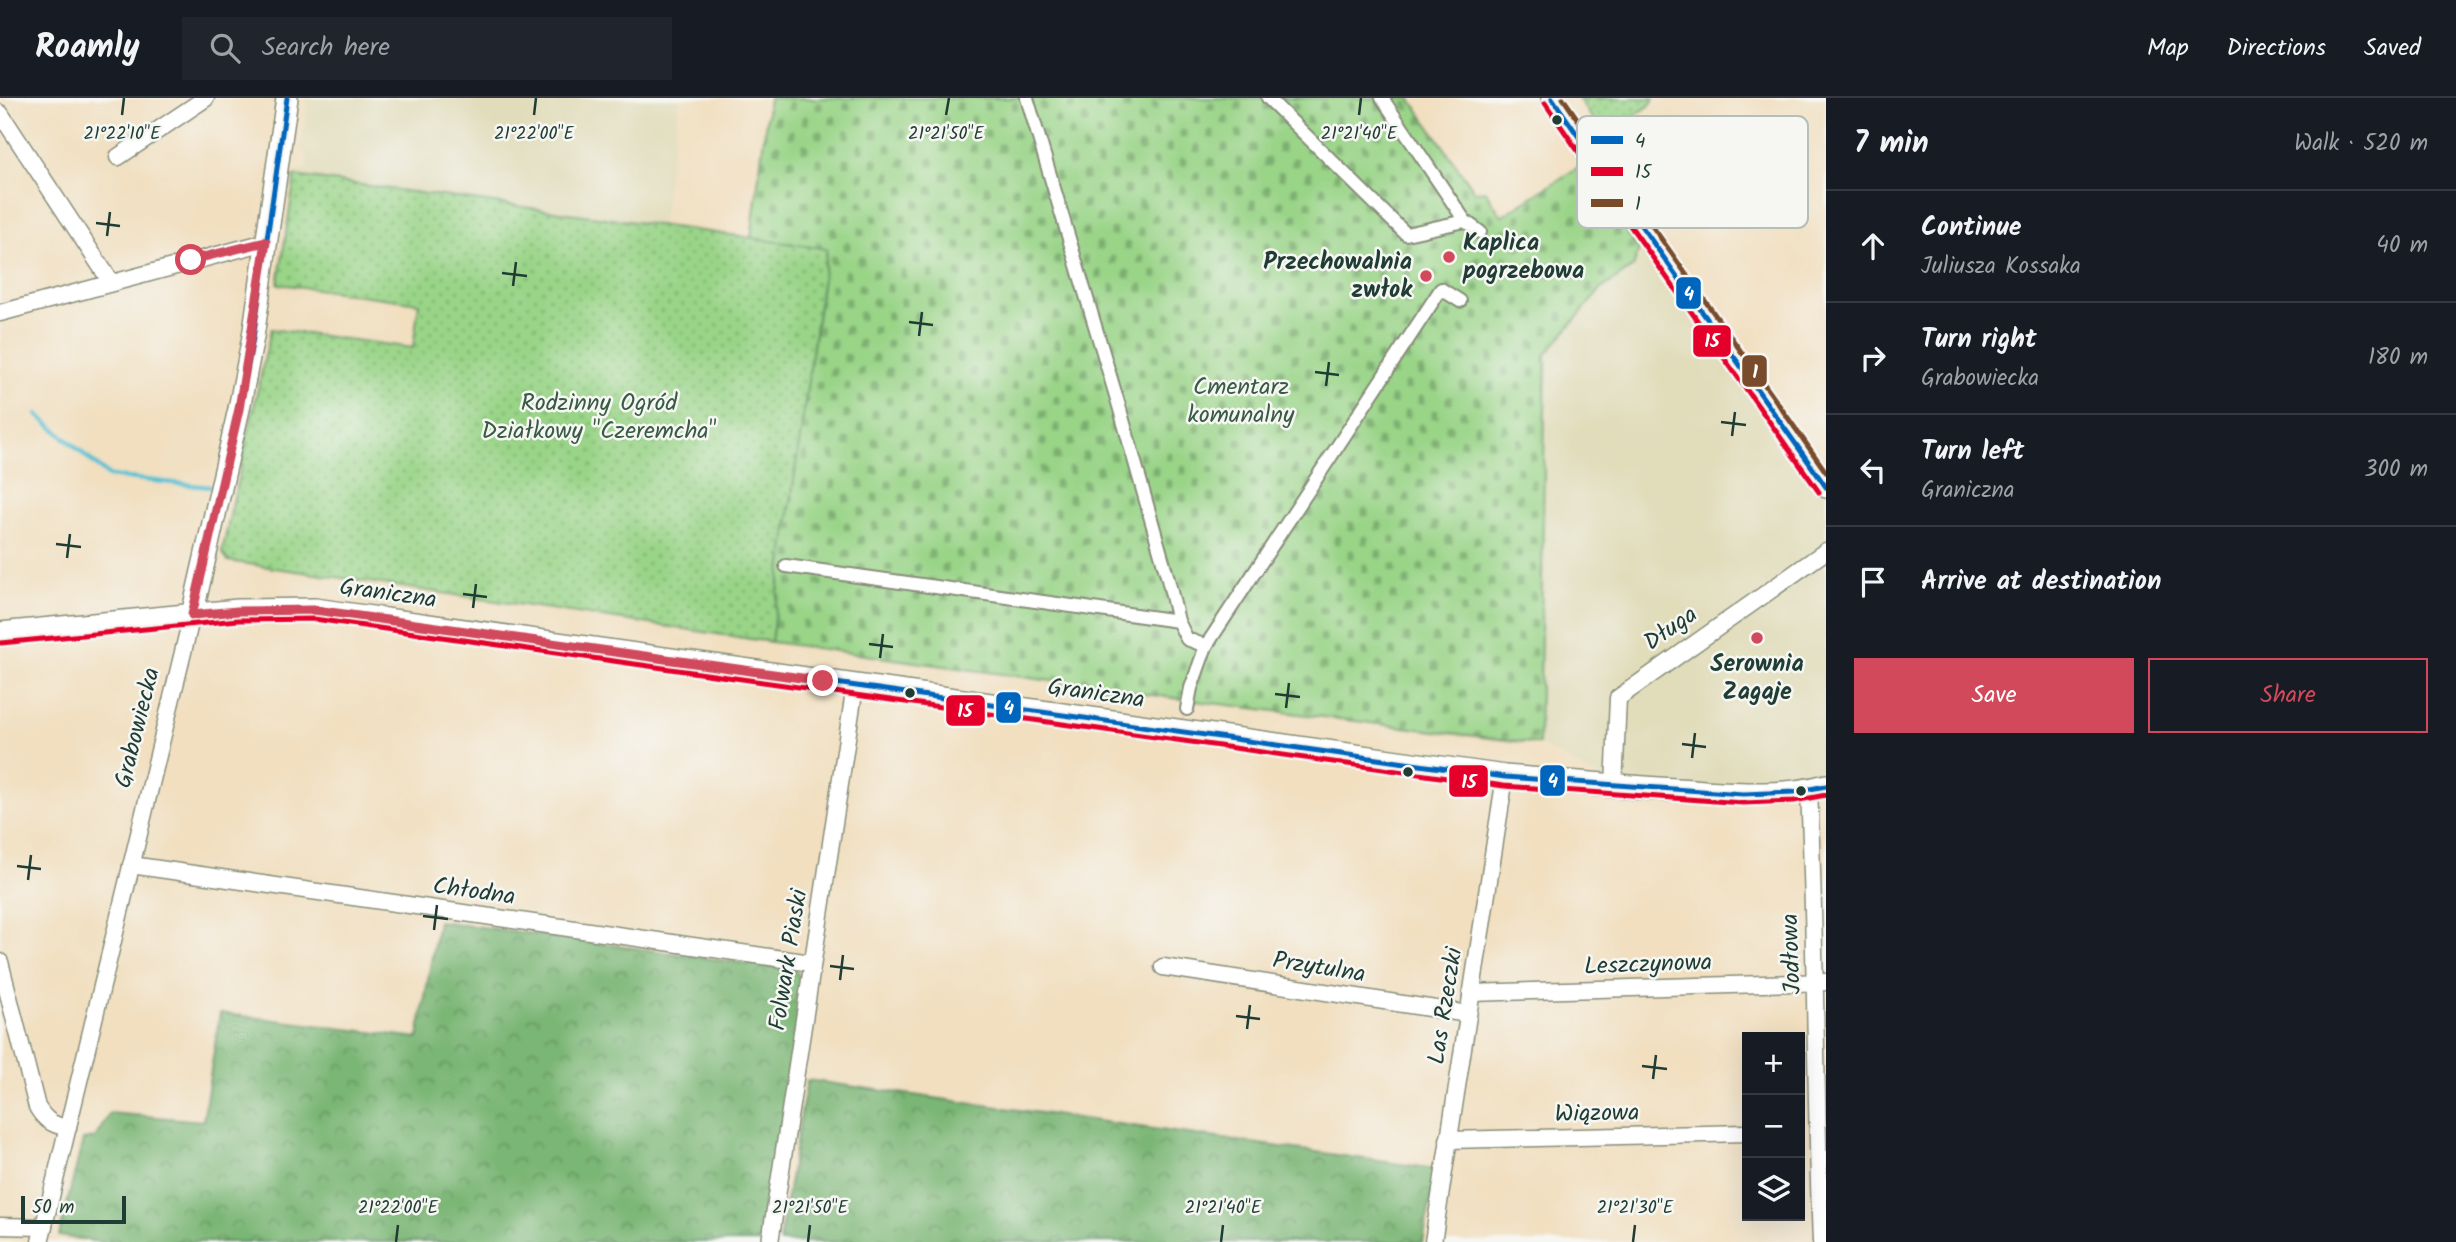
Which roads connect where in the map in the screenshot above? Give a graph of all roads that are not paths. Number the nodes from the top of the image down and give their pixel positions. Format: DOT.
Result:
graph roads {
  1 [pos="206,98"];
  2 [pos="287,98"];
  3 [pos="1027,98"];
  4 [pos="1268,98"];
  5 [pos="1382,98"];
  6 [pos="1552,98"];
  7 [pos="0,113"];
  8 [pos="1577,134"];
  9 [pos="118,157"];
  10 [pos="1465,221"];
  11 [pos="1641,228"];
  12 [pos="1480,232"];
  13 [pos="266,242"];
  14 [pos="111,282"];
  15 [pos="1460,301"];
  16 [pos="0,313"];
  17 [pos="1826,487"];
  18 [pos="1826,551"];
  19 [pos="786,566"];
  20 [pos="192,615"];
  21 [pos="1178,621"];
  22 [pos="0,634"];
  23 [pos="1206,646"];
  24 [pos="855,686"];
  25 [pos="1187,709"];
  26 [pos="1505,777"];
  27 [pos="1614,787"];
  28 [pos="1817,788"];
  29 [pos="131,865"];
  30 [pos="0,962"];
  31 [pos="811,963"];
  32 [pos="1163,967"];
  33 [pos="1821,983"];
  34 [pos="1471,993"];
  35 [pos="6,1011"];
  36 [pos="1468,1014"];
  37 [pos="68,1128"];
  38 [pos="1817,1130"];
  39 [pos="1805,1131"];
  40 [pos="1742,1133"];
  41 [pos="1448,1140"];
  42 [pos="0,1226"];
  43 [pos="42,1235"];
  44 [pos="770,1242"];
  45 [pos="1433,1242"];
  46 [pos="1821,1242"];
  1 -- 9 [label="street"];
  2 -- 13 [label="street, Grabowiecka"];
  3 -- 21 [label="street"];
  4 -- 10 [label="street"];
  5 -- 10 [label="street"];
  6 -- 8 [label="street"];
  7 -- 14 [label="street"];
  10 -- 12 [label="street"];
  11 -- 17 [label="street"];
  13 -- 14 [label="street"];
  13 -- 20 [label="street, Grabowiecka"];
  14 -- 16 [label="street"];
  15 -- 23 [label="street"];
  18 -- 27 [label="street, Długa"];
  19 -- 21 [label="street"];
  20 -- 22 [label="main road, Graniczna"];
  20 -- 24 [label="main road, Graniczna"];
  20 -- 29 [label="street, Grabowiecka"];
  21 -- 23 [label="street"];
  23 -- 25 [label="street"];
  24 -- 26 [label="main road, Graniczna"];
  24 -- 31 [label="street, Folwark Piaski"];
  26 -- 27 [label="main road, Graniczna"];
  26 -- 34 [label="street, Las Rzeczki"];
  27 -- 28 [label="main road, Graniczna"];
  28 -- 33 [label="street, Jodłowa"];
  29 -- 31 [label="street, Chłodna"];
  29 -- 37 [label="street, Grabowiecka"];
  30 -- 35 [label="street"];
  31 -- 44 [label="street, Folwark Piaski"];
  32 -- 36 [label="street, Przytulna"];
  33 -- 34 [label="street, Leszczynowa"];
  33 -- 38 [label="street, Jodłowa"];
  34 -- 36 [label="street, Las Rzeczki"];
  35 -- 37 [label="street"];
  36 -- 41 [label="street, Las Rzeczki"];
  37 -- 43 [label="street, Grabowiecka"];
  38 -- 39 [label="street"];
  38 -- 46 [label="street, Jodłowa"];
  40 -- 41 [label="street, Wiązowa"];
  41 -- 45 [label="street, Las Rzeczki"];
  42 -- 43 [label="street"];
}
